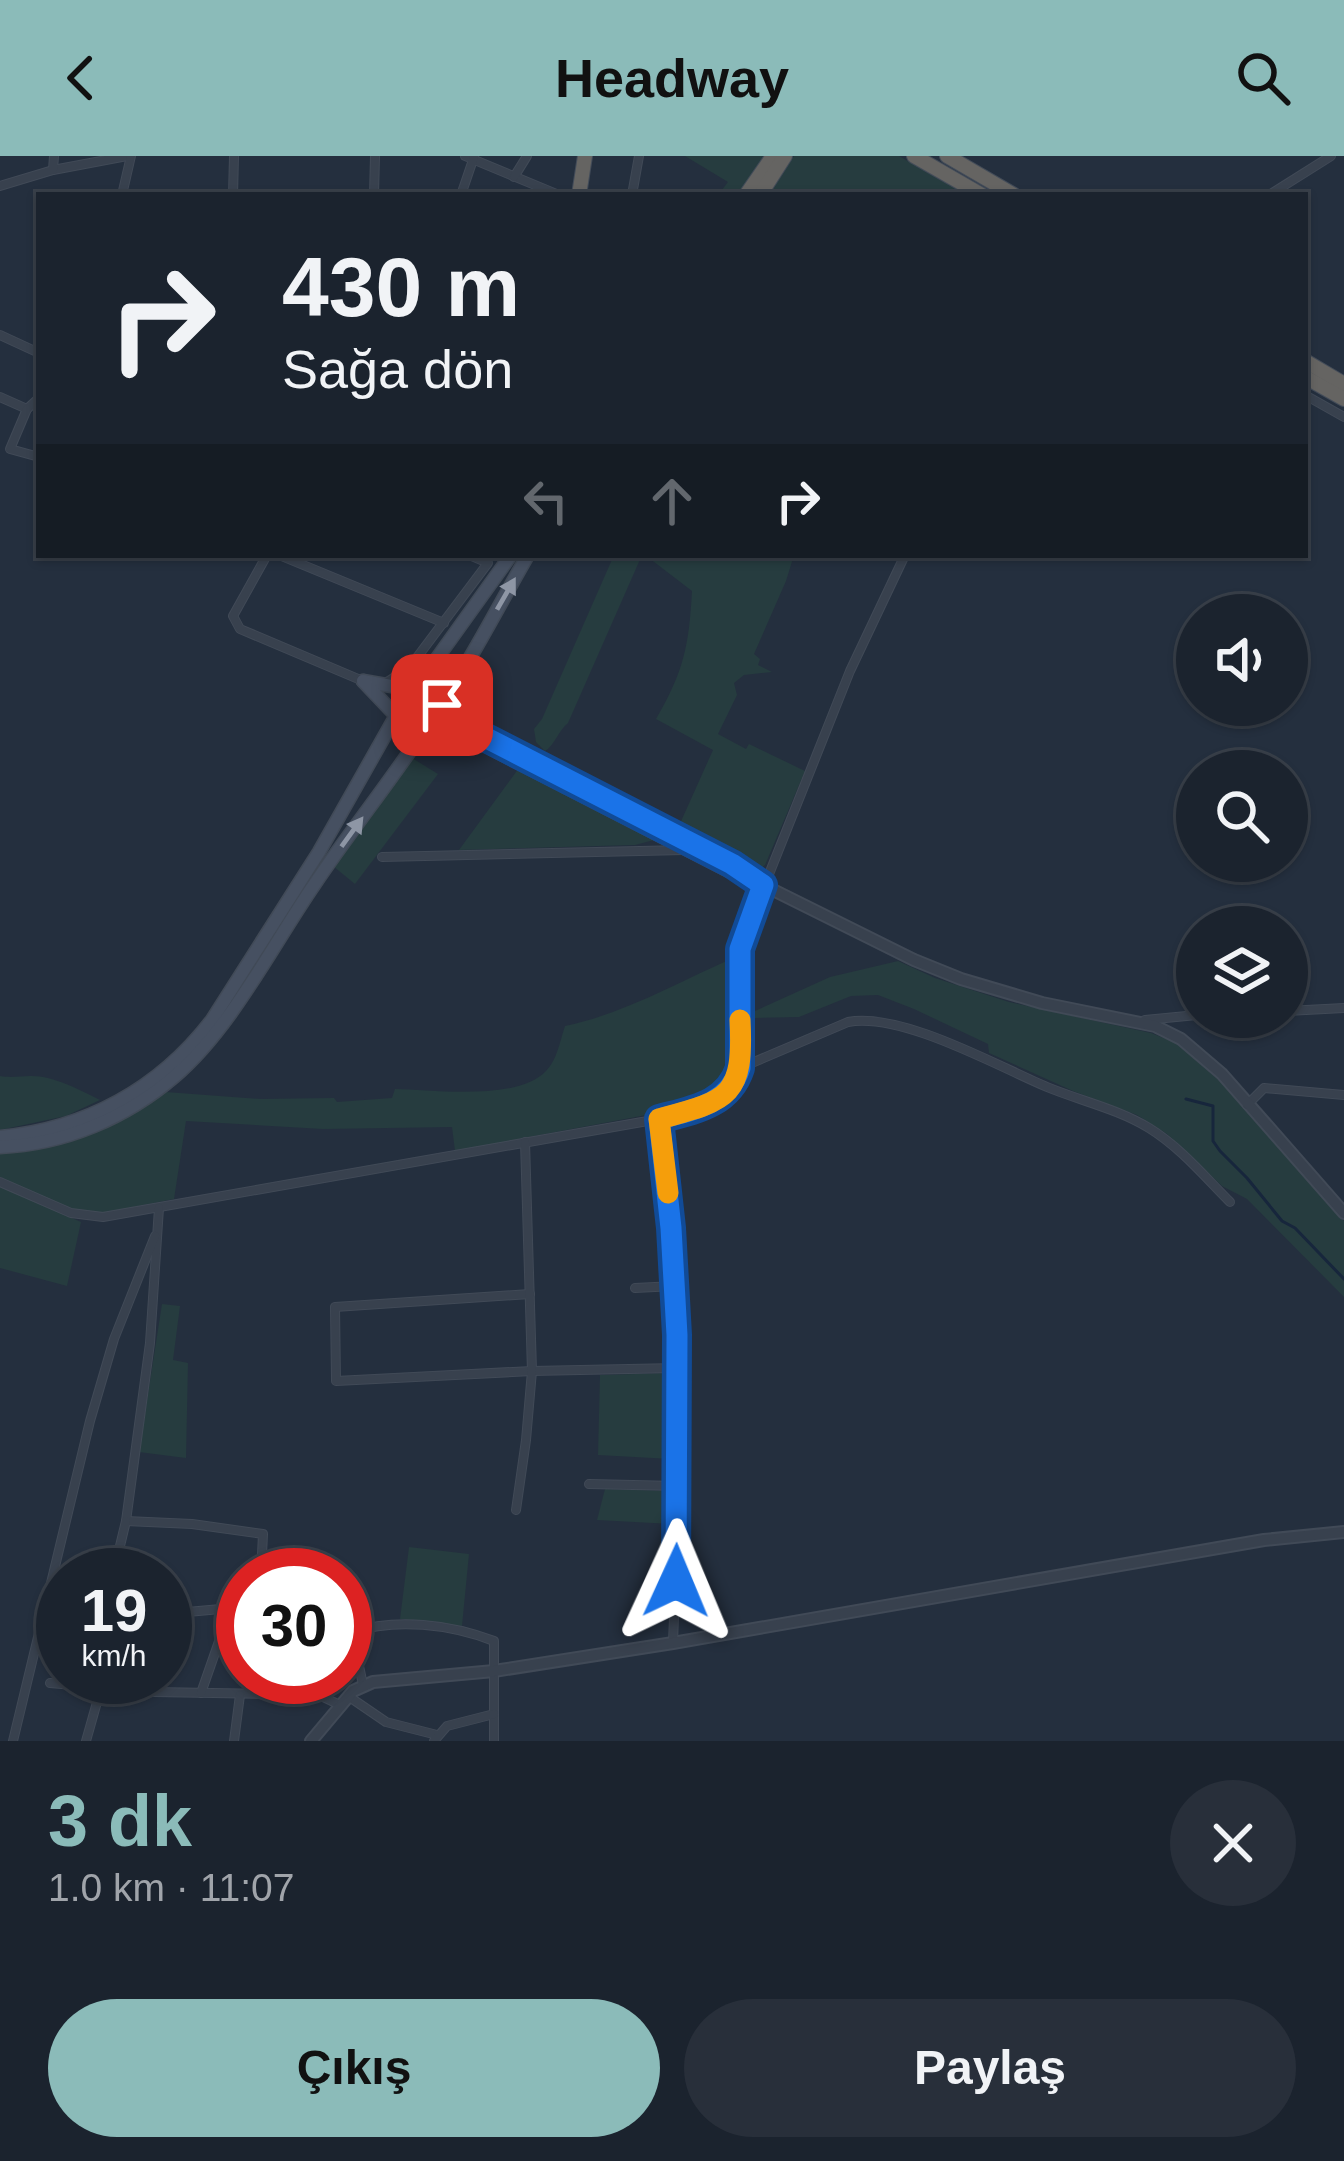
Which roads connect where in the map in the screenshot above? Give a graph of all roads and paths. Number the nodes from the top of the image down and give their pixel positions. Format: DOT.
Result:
graph roads {
  1 [pos="55,156"];
  2 [pos="129,156"];
  3 [pos="234,156"];
  4 [pos="375,156"];
  5 [pos="527,156"];
  6 [pos="585,156"];
  7 [pos="640,156"];
  8 [pos="772,156"];
  9 [pos="785,156"];
  10 [pos="914,156"];
  11 [pos="947,156"];
  12 [pos="1331,156"];
  13 [pos="471,157"];
  14 [pos="53,170"];
  15 [pos="514,177"];
  16 [pos="0,186"];
  17 [pos="123,192"];
  18 [pos="233,192"];
  19 [pos="374,192"];
  20 [pos="462,192"];
  21 [pos="552,192"];
  22 [pos="579,192"];
  23 [pos="633,192"];
  24 [pos="748,192"];
  25 [pos="762,192"];
  26 [pos="977,192"];
  27 [pos="1009,192"];
  28 [pos="1274,192"];
  29 [pos="0,335"];
  30 [pos="36,352"];
  31 [pos="1308,364"];
  32 [pos="1308,379"];
  33 [pos="1344,384"];
  34 [pos="0,397"];
  35 [pos="1308,397"];
  36 [pos="1344,399"];
  37 [pos="36,401"];
  38 [pos="27,409"];
  39 [pos="1344,418"];
  40 [pos="36,456"];
  41 [pos="264,558"];
  42 [pos="286,558"];
  43 [pos="476,558"];
  44 [pos="526,558"];
  45 [pos="904,558"];
  46 [pos="508,559"];
  47 [pos="488,563"];
  48 [pos="444,623"];
  49 [pos="363,681"];
  50 [pos="383,684"];
  51 [pos="412,690"];
  52 [pos="442,705"];
  53 [pos="397,714"];
  54 [pos="425,730"];
  55 [pos="686,850"];
  56 [pos="382,857"];
  57 [pos="763,885"];
  58 [pos="1344,1009"];
  59 [pos="1308,1010"];
  60 [pos="1176,1017"];
  61 [pos="1138,1021"];
  62 [pos="740,1068"];
  63 [pos="1344,1095"];
  64 [pos="1247,1105"];
  65 [pos="659,1119"];
  66 [pos="0,1137"];
  67 [pos="525,1142"];
  68 [pos="0,1147"];
  69 [pos="0,1182"];
  70 [pos="1230,1202"];
  71 [pos="159,1208"];
  72 [pos="1344,1213"];
  73 [pos="155,1236"];
  74 [pos="675,1286"];
  75 [pos="635,1288"];
  76 [pos="530,1294"];
  77 [pos="677,1368"];
  78 [pos="532,1371"];
  79 [pos="590,1484"];
  80 [pos="677,1486"];
  81 [pos="516,1510"];
  82 [pos="126,1521"];
  83 [pos="1344,1532"];
  84 [pos="120,1548"];
  85 [pos="262,1548"];
  86 [pos="372,1627"];
  87 [pos="673,1643"];
  88 [pos="216,1651"];
  89 [pos="494,1671"];
  90 [pos="372,1684"];
  91 [pos="192,1693"];
  92 [pos="202,1693"];
  93 [pos="216,1694"];
  94 [pos="96,1704"];
  95 [pos="239,1704"];
  96 [pos="341,1704"];
  97 [pos="352,1704"];
  98 [pos="494,1714"];
  99 [pos="436,1738"];
  100 [pos="13,1741"];
  101 [pos="86,1741"];
  102 [pos="234,1741"];
  103 [pos="310,1741"];
  104 [pos="494,1741"];
  1 -- 14 [label="street"];
  2 -- 14 [label="street"];
  2 -- 17 [label="street"];
  3 -- 18 [label="street"];
  4 -- 19 [label="street"];
  5 -- 15 [label="street"];
  6 -- 22 [label="highway"];
  7 -- 23 [label="street"];
  8 -- 24 [label="highway"];
  9 -- 25 [label="highway"];
  10 -- 26 [label="highway"];
  11 -- 27 [label="highway"];
  12 -- 28 [label="street"];
  13 -- 15 [label="street"];
  13 -- 20 [label="street"];
  14 -- 16 [label="street"];
  15 -- 21 [label="street"];
  29 -- 30 [label="street"];
  31 -- 33 [label="highway"];
  32 -- 36 [label="highway"];
  34 -- 38 [label="street"];
  35 -- 39 [label="street"];
  37 -- 38 [label="street"];
  38 -- 40 [label="street"];
  41 -- 49 [label="street"];
  42 -- 48 [label="street"];
  43 -- 47 [label="street"];
  52 -- 44 [label="main road, one-way"];
  45 -- 57 [label="street"];
  46 -- 47 [label="street"];
  46 -- 51 [label="main road"];
  47 -- 48 [label="street"];
  48 -- 50 [label="street"];
  49 -- 50 [label="main road"];
  49 -- 53 [label="main road"];
  50 -- 51 [label="main road"];
  51 -- 52 [label="main road"];
  51 -- 53 [label="main road"];
  52 -- 54 [label="main road"];
  52 -- 57 [label="street"];
  53 -- 54 [label="main road"];
  53 -- 66 [label="main road"];
  54 -- 55 [label="street"];
  68 -- 54 [label="main road, one-way"];
  55 -- 56 [label="street"];
  55 -- 57 [label="street"];
  57 -- 61 [label="street"];
  57 -- 62 [label="street"];
  58 -- 59 [label="street"];
  60 -- 61 [label="street"];
  61 -- 64 [label="street"];
  62 -- 65 [label="street"];
  62 -- 70 [label="street"];
  63 -- 64 [label="street"];
  64 -- 72 [label="street"];
  65 -- 67 [label="street"];
  65 -- 74 [label="street"];
  67 -- 71 [label="street"];
  67 -- 76 [label="street"];
  69 -- 71 [label="street"];
  71 -- 73 [label="street"];
  73 -- 82 [label="street"];
  73 -- 100 [label="street"];
  74 -- 75 [label="street"];
  74 -- 77 [label="street"];
  76 -- 78 [label="street"];
  76 -- 78 [label="street"];
  77 -- 78 [label="street"];
  77 -- 80 [label="street"];
  78 -- 81 [label="street"];
  79 -- 80 [label="street"];
  80 -- 87 [label="street"];
  82 -- 84 [label="street"];
  82 -- 85 [label="street"];
  83 -- 87 [label="street"];
  86 -- 89 [label="street"];
  87 -- 89 [label="street"];
  88 -- 92 [label="street"];
  89 -- 90 [label="street"];
  89 -- 98 [label="street"];
  91 -- 92 [label="street"];
  92 -- 93 [label="street"];
  94 -- 101 [label="street"];
  95 -- 102 [label="street"];
  96 -- 103 [label="street"];
  97 -- 99 [label="street"];
  98 -- 99 [label="street"];
  98 -- 104 [label="street"];
}
